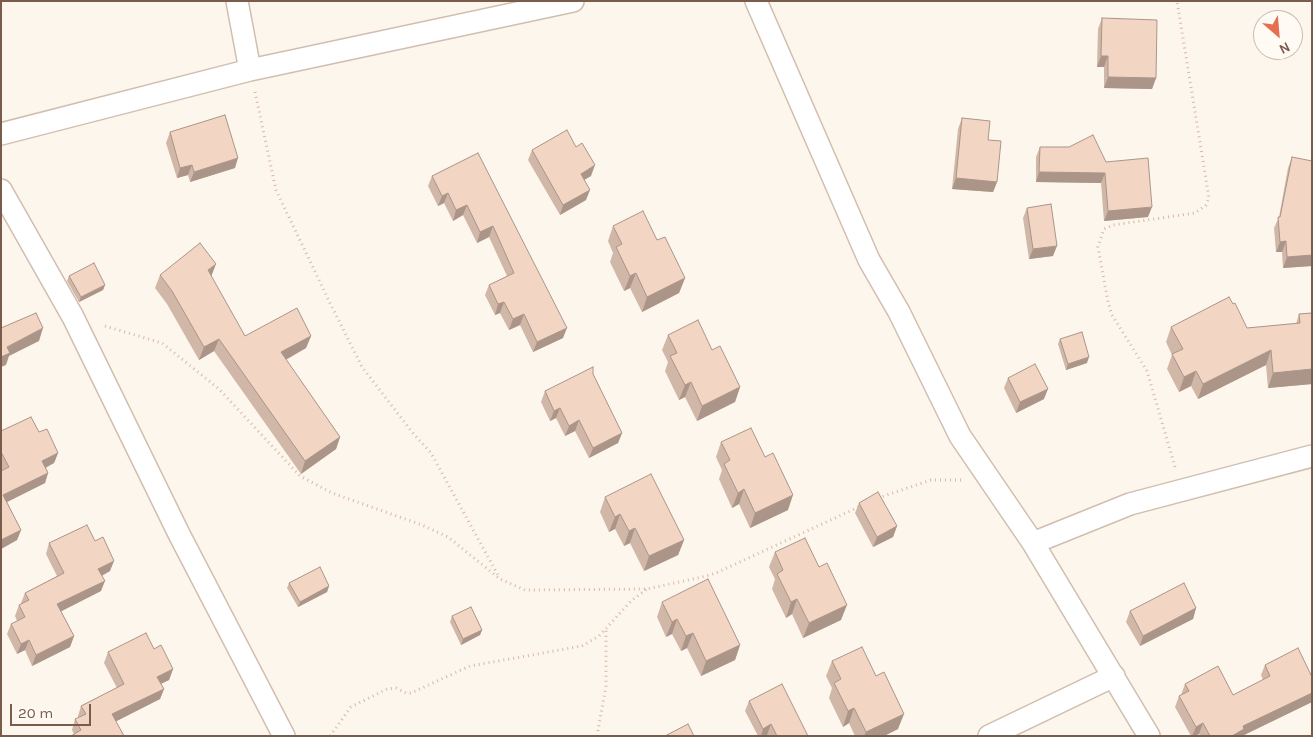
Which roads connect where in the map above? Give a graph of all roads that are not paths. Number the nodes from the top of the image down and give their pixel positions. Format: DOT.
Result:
graph roads {
  1 [pos="237,1"];
  2 [pos="573,1"];
  3 [pos="756,1"];
  4 [pos="250,70"];
  5 [pos="1,134"];
  6 [pos="1,190"];
  7 [pos="1312,456"];
  8 [pos="1033,543"];
  9 [pos="1114,676"];
  10 [pos="284,736"];
  11 [pos="989,736"];
  12 [pos="1149,736"];
  1 -- 4 [label="street"];
  2 -- 4 [label="street"];
  3 -- 8 [label="street"];
  4 -- 5 [label="street"];
  6 -- 10 [label="street"];
  7 -- 8 [label="street"];
  8 -- 9 [label="street"];
  9 -- 11 [label="street"];
  9 -- 12 [label="street"];
}
